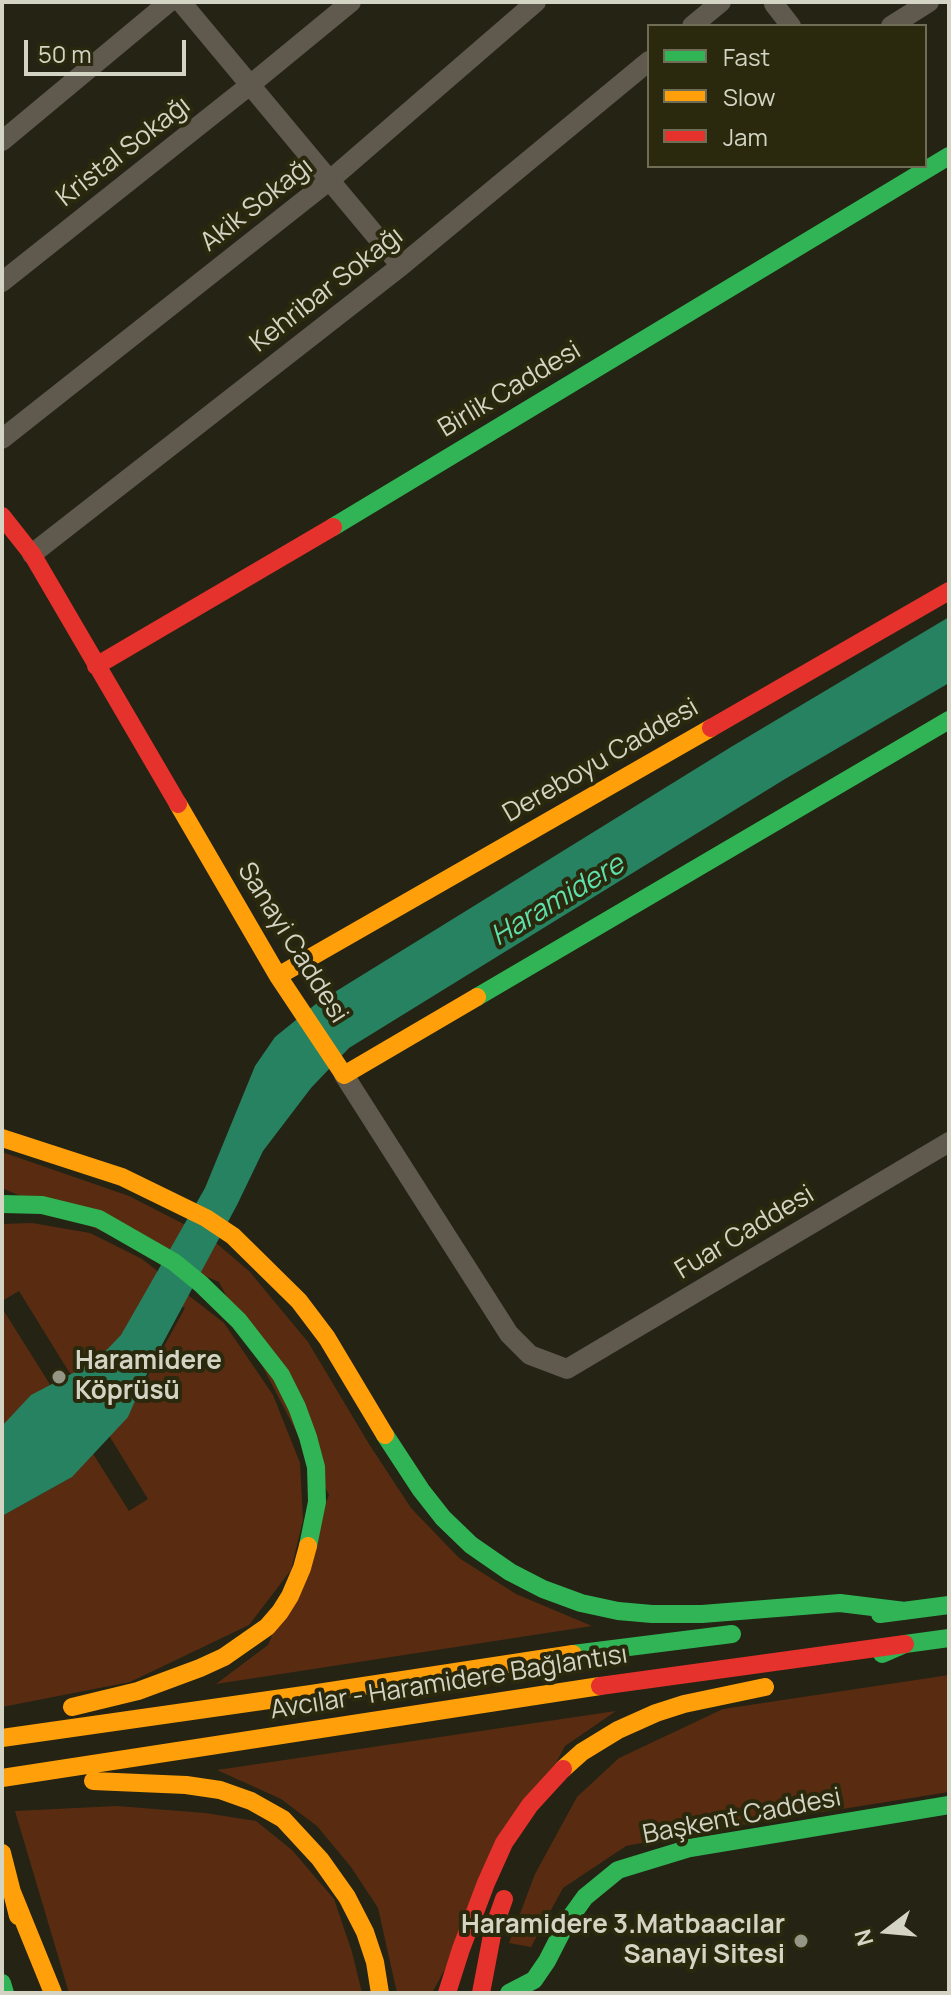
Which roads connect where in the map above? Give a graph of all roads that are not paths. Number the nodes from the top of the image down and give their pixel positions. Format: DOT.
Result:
graph roads {
  1 [pos="169,2"];
  2 [pos="181,2"];
  3 [pos="351,2"];
  4 [pos="536,2"];
  5 [pos="721,2"];
  6 [pos="929,2"];
  7 [pos="774,4"];
  8 [pos="694,24"];
  9 [pos="789,24"];
  10 [pos="894,24"];
  11 [pos="647,63"];
  12 [pos="250,85"];
  13 [pos="2,141"];
  14 [pos="949,156"];
  15 [pos="927,164"];
  16 [pos="904,173"];
  17 [pos="330,180"];
  18 [pos="401,266"];
  19 [pos="2,282"];
  20 [pos="2,439"];
  21 [pos="2,516"];
  22 [pos="32,554"];
  23 [pos="949,591"];
  24 [pos="96,666"];
  25 [pos="949,720"];
  26 [pos="278,976"];
  27 [pos="344,1075"];
  28 [pos="2,1138"];
  29 [pos="949,1142"];
  30 [pos="2,1204"];
  31 [pos="567,1369"];
  32 [pos="949,1605"];
  33 [pos="905,1611"];
  34 [pos="815,1623"];
  35 [pos="756,1631"];
  36 [pos="949,1638"];
  37 [pos="905,1644"];
  38 [pos="824,1674"];
  39 [pos="784,1684"];
  40 [pos="2,1735"];
  41 [pos="582,1752"];
  42 [pos="4,1778"];
  43 [pos="949,1805"];
  44 [pos="544,1817"];
  45 [pos="2,1853"];
  46 [pos="510,1882"];
  47 [pos="12,1892"];
  48 [pos="2,1983"];
  49 [pos="486,1992"];
  50 [pos="5,1993"];
  51 [pos="37,1993"];
  52 [pos="53,1993"];
  53 [pos="380,1993"];
  54 [pos="447,1993"];
  55 [pos="509,1993"];
  1 -- 13 [label="street"];
  2 -- 12 [label="street"];
  3 -- 12 [label="street, Kristal Sokağı"];
  4 -- 17 [label="street, Akik Sokağı"];
  5 -- 8 [label="street"];
  6 -- 10 [label="street"];
  7 -- 9 [label="street"];
  11 -- 18 [label="street, Kehribar Sokağı"];
  12 -- 17 [label="street"];
  12 -- 19 [label="street, Kristal Sokağı"];
  14 -- 15 [label="main road, Birlik Caddesi"];
  16 -- 24 [label="main road, Birlik Caddesi"];
  17 -- 18 [label="street"];
  17 -- 20 [label="street, Akik Sokağı"];
  18 -- 22 [label="street, Kehribar Sokağı"];
  21 -- 22 [label="main road, Sanayi Caddesi"];
  22 -- 24 [label="main road, Sanayi Caddesi"];
  23 -- 26 [label="main road, Dereboyu Caddesi"];
  24 -- 26 [label="main road, Sanayi Caddesi"];
  25 -- 27 [label="main road"];
  26 -- 27 [label="main road, Sanayi Caddesi"];
  27 -- 31 [label="street, Sanayi Caddesi"];
  28 -- 33 [label="main road"];
  29 -- 31 [label="street, Fuar Caddesi"];
  30 -- 40 [label="main road"];
  32 -- 33 [label="main road"];
  33 -- 34 [label="main road"];
  35 -- 40 [label="main road, Avcılar - Haramidere Bağlantısı"];
  36 -- 37 [label="main road"];
  37 -- 38 [label="main road"];
  37 -- 42 [label="main road, Avcılar - Haramidere Bağlantısı"];
  39 -- 41 [label="main road"];
  41 -- 44 [label="main road"];
  41 -- 54 [label="main road"];
  42 -- 53 [label="main road"];
  43 -- 55 [label="main road, Başkent Caddesi"];
  45 -- 47 [label="main road"];
  46 -- 49 [label="main road"];
  47 -- 51 [label="main road"];
  47 -- 52 [label="main road"];
  48 -- 50 [label="main road"];
}
